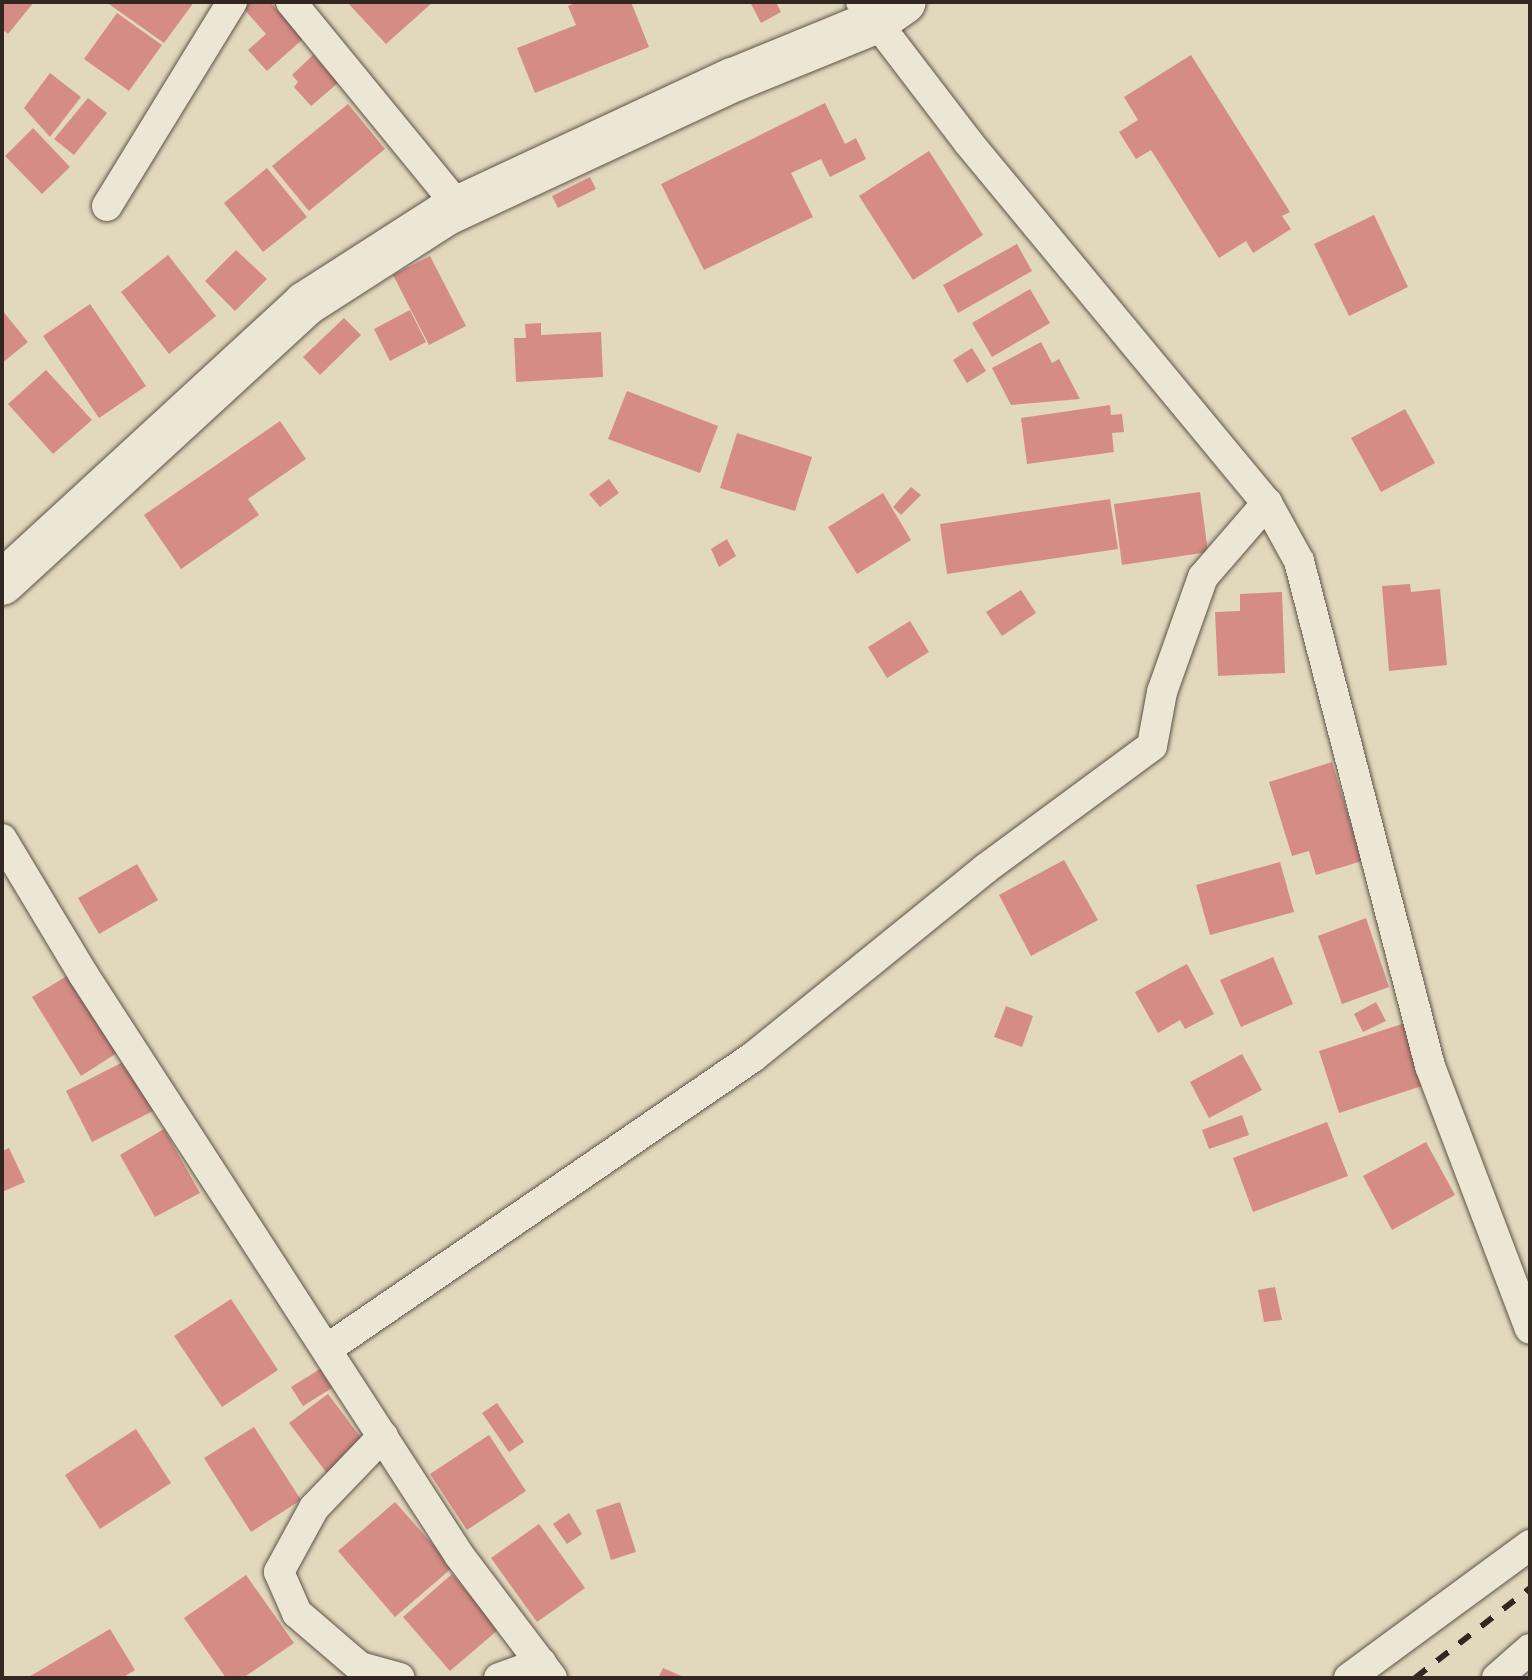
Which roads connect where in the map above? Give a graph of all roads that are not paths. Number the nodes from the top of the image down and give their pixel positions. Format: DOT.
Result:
graph roads {
  1 [pos="232,2"];
  2 [pos="291,2"];
  3 [pos="880,9"];
  4 [pos="107,206"];
  5 [pos="459,207"];
  6 [pos="1267,503"];
  7 [pos="2,583"];
  8 [pos="2,839"];
  9 [pos="1530,1329"];
  10 [pos="327,1349"];
  11 [pos="383,1436"];
  12 [pos="1530,1545"];
  13 [pos="1530,1649"];
  14 [pos="547,1671"];
  15 [pos="400,1678"];
  16 [pos="499,1678"];
  17 [pos="1349,1678"];
  18 [pos="1497,1678"];
  1 -- 4 [label="street"];
  2 -- 5 [label="street"];
  3 -- 5 [label="street"];
  3 -- 6 [label="street"];
  5 -- 7 [label="street"];
  6 -- 9 [label="street"];
  6 -- 10 [label="street"];
  8 -- 10 [label="street"];
  10 -- 11 [label="street"];
  11 -- 14 [label="street"];
  11 -- 15 [label="street"];
  12 -- 17 [label="street"];
  13 -- 18 [label="street"];
  14 -- 16 [label="street"];
}
